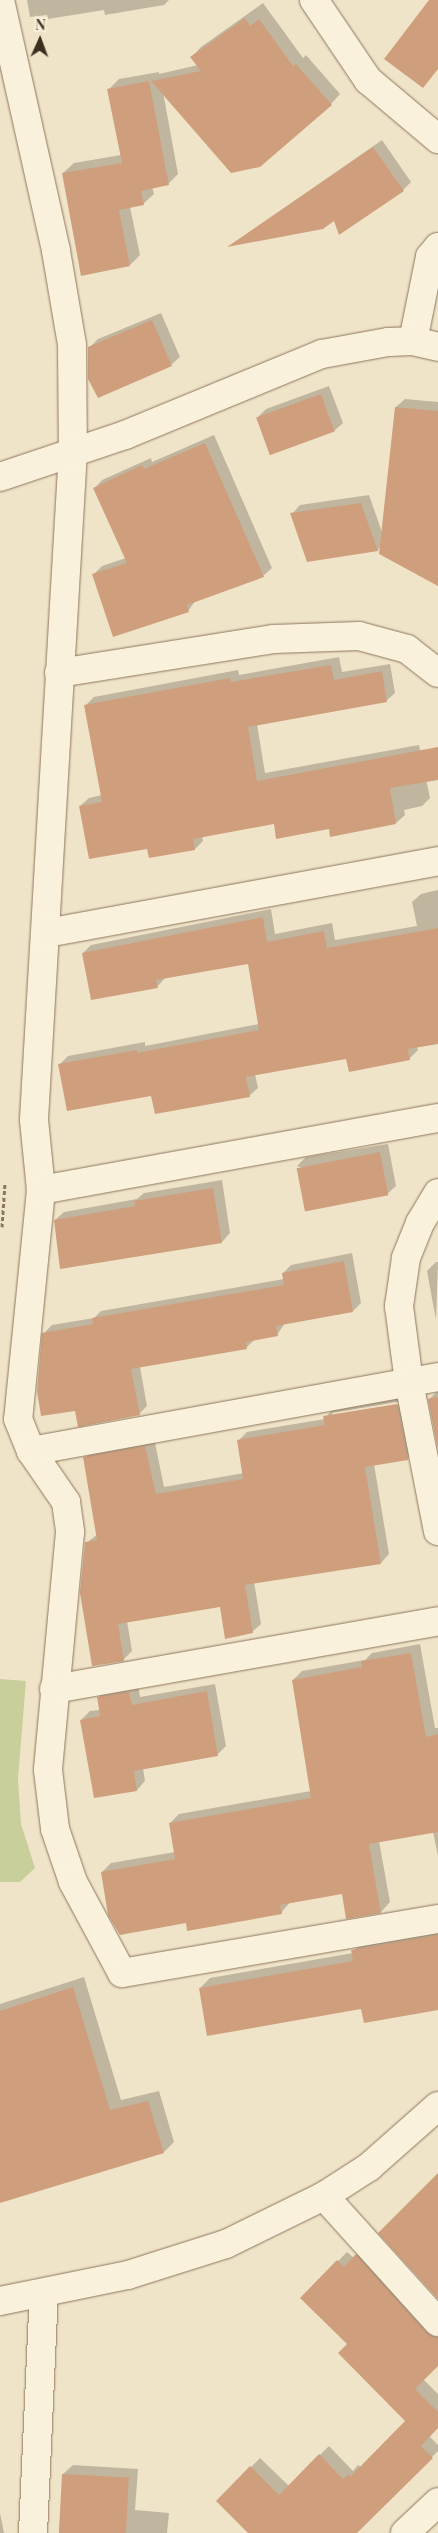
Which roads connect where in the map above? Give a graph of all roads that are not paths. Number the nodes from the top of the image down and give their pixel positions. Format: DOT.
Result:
graph roads {
  1 [pos="0,0"];
  2 [pos="314,0"];
  3 [pos="438,139"];
  4 [pos="438,247"];
  5 [pos="426,344"];
  6 [pos="73,451"];
  7 [pos="0,476"];
  8 [pos="59,673"];
  9 [pos="438,673"];
  10 [pos="438,861"];
  11 [pos="47,934"];
  12 [pos="438,1118"];
  13 [pos="40,1190"];
  14 [pos="438,1194"];
  15 [pos="438,1378"];
  16 [pos="409,1382"];
  17 [pos="31,1451"];
  18 [pos="438,1531"];
  19 [pos="438,1621"];
  20 [pos="54,1689"];
  21 [pos="438,1919"];
  22 [pos="438,2106"];
  23 [pos="324,2196"];
  24 [pos="44,2292"];
  25 [pos="0,2300"];
  26 [pos="438,2322"];
  27 [pos="438,2502"];
  28 [pos="33,2533"];
  29 [pos="405,2533"];
  1 -- 6 [label="street"];
  2 -- 3 [label="street"];
  4 -- 5 [label="street"];
  5 -- 6 [label="street"];
  6 -- 7 [label="street"];
  6 -- 8 [label="street"];
  8 -- 9 [label="street"];
  8 -- 11 [label="street"];
  10 -- 11 [label="street"];
  11 -- 13 [label="street"];
  12 -- 13 [label="street"];
  13 -- 17 [label="street"];
  14 -- 16 [label="street"];
  15 -- 16 [label="street"];
  16 -- 17 [label="street"];
  16 -- 18 [label="street"];
  17 -- 20 [label="street"];
  19 -- 20 [label="street"];
  20 -- 21 [label="street"];
  22 -- 23 [label="street"];
  23 -- 24 [label="street"];
  23 -- 26 [label="street"];
  24 -- 25 [label="street"];
  24 -- 28 [label="street"];
  27 -- 29 [label="street"];
}
